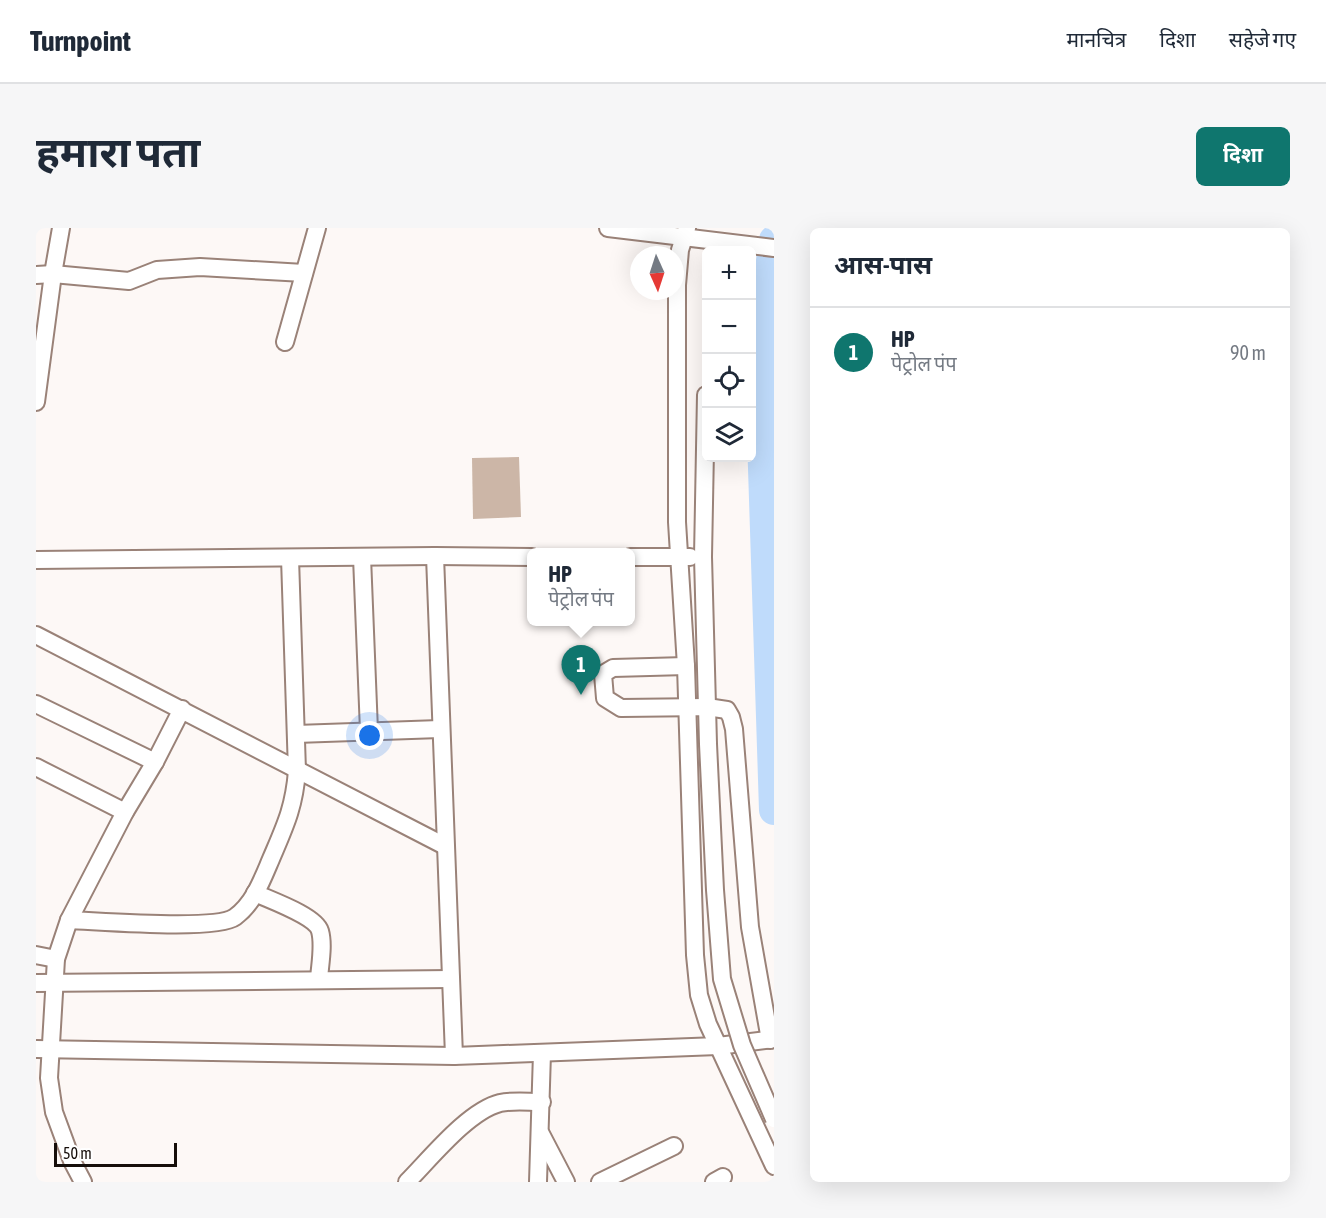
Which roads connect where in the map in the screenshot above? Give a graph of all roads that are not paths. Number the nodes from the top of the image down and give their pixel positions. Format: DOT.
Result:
graph roads {
  1 [pos="61,228"];
  2 [pos="317,228"];
  3 [pos="608,228"];
  4 [pos="686,232"];
  5 [pos="715,239"];
  6 [pos="774,248"];
  7 [pos="304,273"];
  8 [pos="44,274"];
  9 [pos="285,342"];
  10 [pos="36,402"];
  11 [pos="706,408"];
  12 [pos="435,556"];
  13 [pos="362,557"];
  14 [pos="527,557"];
  15 [pos="635,557"];
  16 [pos="680,557"];
  17 [pos="703,557"];
  18 [pos="290,558"];
  19 [pos="36,560"];
  20 [pos="36,635"];
  21 [pos="686,666"];
  22 [pos="36,704"];
  23 [pos="687,707"];
  24 [pos="707,707"];
  25 [pos="182,709"];
  26 [pos="441,729"];
  27 [pos="369,731"];
  28 [pos="296,734"];
  29 [pos="155,762"];
  30 [pos="36,767"];
  31 [pos="297,771"];
  32 [pos="125,812"];
  33 [pos="445,846"];
  34 [pos="255,893"];
  35 [pos="69,920"];
  36 [pos="36,955"];
  37 [pos="57,959"];
  38 [pos="319,979"];
  39 [pos="451,979"];
  40 [pos="36,982"];
  41 [pos="55,983"];
  42 [pos="772,1039"];
  43 [pos="718,1046"];
  44 [pos="43,1049"];
  45 [pos="542,1053"];
  46 [pos="454,1056"];
  47 [pos="43,1078"];
  48 [pos="542,1102"];
  49 [pos="774,1119"];
  50 [pos="540,1133"];
  51 [pos="674,1146"];
  52 [pos="774,1166"];
  53 [pos="83,1182"];
  54 [pos="407,1182"];
  55 [pos="538,1182"];
  56 [pos="566,1182"];
  57 [pos="600,1182"];
  1 -- 8 [label="street"];
  2 -- 7 [label="street"];
  3 -- 4 [label="street"];
  4 -- 5 [label="street"];
  4 -- 16 [label="street"];
  5 -- 6 [label="street"];
  7 -- 8 [label="street"];
  7 -- 9 [label="street"];
  8 -- 10 [label="street"];
  11 -- 17 [label="street"];
  12 -- 13 [label="street"];
  12 -- 14 [label="street"];
  12 -- 26 [label="street"];
  13 -- 18 [label="street"];
  13 -- 27 [label="street"];
  15 -- 16 [label="street"];
  16 -- 17 [label="street"];
  16 -- 21 [label="street"];
  17 -- 24 [label="street"];
  18 -- 19 [label="street"];
  18 -- 28 [label="street"];
  20 -- 25 [label="street"];
  21 -- 23 [label="street"];
  21 -- 23 [label="street"];
  22 -- 29 [label="street"];
  23 -- 24 [label="street"];
  23 -- 43 [label="street"];
  24 -- 42 [label="street"];
  24 -- 49 [label="street, bridge"];
  25 -- 29 [label="street"];
  25 -- 31 [label="street"];
  26 -- 27 [label="street"];
  26 -- 33 [label="street"];
  27 -- 28 [label="street"];
  28 -- 31 [label="street"];
  29 -- 32 [label="street"];
  30 -- 32 [label="street"];
  31 -- 33 [label="street"];
  31 -- 34 [label="street"];
  32 -- 35 [label="street"];
  33 -- 39 [label="street"];
  34 -- 35 [label="street"];
  34 -- 38 [label="street"];
  35 -- 37 [label="street"];
  36 -- 37 [label="street"];
  37 -- 41 [label="street"];
  38 -- 39 [label="street"];
  38 -- 41 [label="street"];
  39 -- 46 [label="street"];
  40 -- 41 [label="street"];
  41 -- 44 [label="street"];
  42 -- 43 [label="street"];
  43 -- 45 [label="street"];
  43 -- 52 [label="street"];
  44 -- 46 [label="street"];
  44 -- 47 [label="street"];
  45 -- 46 [label="street"];
  45 -- 48 [label="street"];
  47 -- 53 [label="street"];
  48 -- 50 [label="street"];
  48 -- 54 [label="street"];
  50 -- 55 [label="street"];
  50 -- 56 [label="street"];
  51 -- 57 [label="street"];
}
